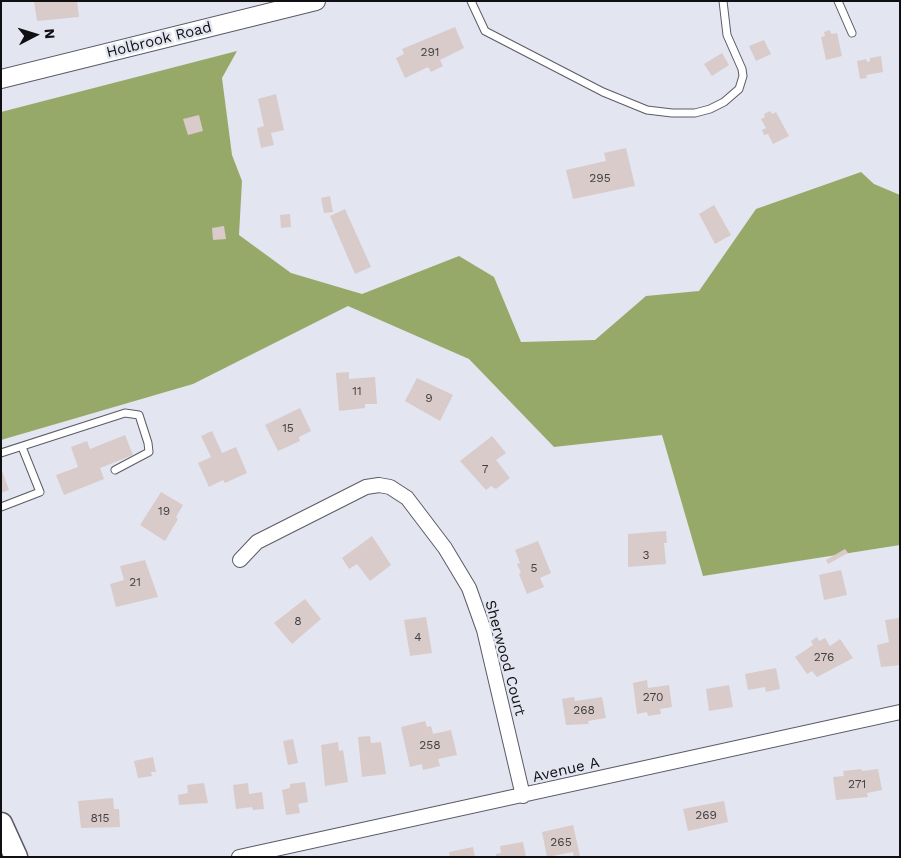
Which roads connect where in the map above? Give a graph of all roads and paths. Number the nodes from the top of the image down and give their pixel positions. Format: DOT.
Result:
graph roads {
  1 [pos="316,1"];
  2 [pos="471,1"];
  3 [pos="723,1"];
  4 [pos="838,1"];
  5 [pos="852,33"];
  6 [pos="1,78"];
  7 [pos="22,446"];
  8 [pos="1,453"];
  9 [pos="116,470"];
  10 [pos="1,507"];
  11 [pos="240,560"];
  12 [pos="900,712"];
  13 [pos="523,796"];
  14 [pos="1,824"];
  15 [pos="16,857"];
  16 [pos="239,857"];
  1 -- 6 [label="street, Holbrook Road"];
  2 -- 3 [label="lane"];
  4 -- 5 [label="lane"];
  7 -- 8 [label="lane"];
  7 -- 9 [label="lane"];
  7 -- 10 [label="lane"];
  11 -- 13 [label="street, Sherwood Court"];
  12 -- 13 [label="street, Avenue A"];
  13 -- 16 [label="street, Avenue A"];
  14 -- 15 [label="main road"];
}
